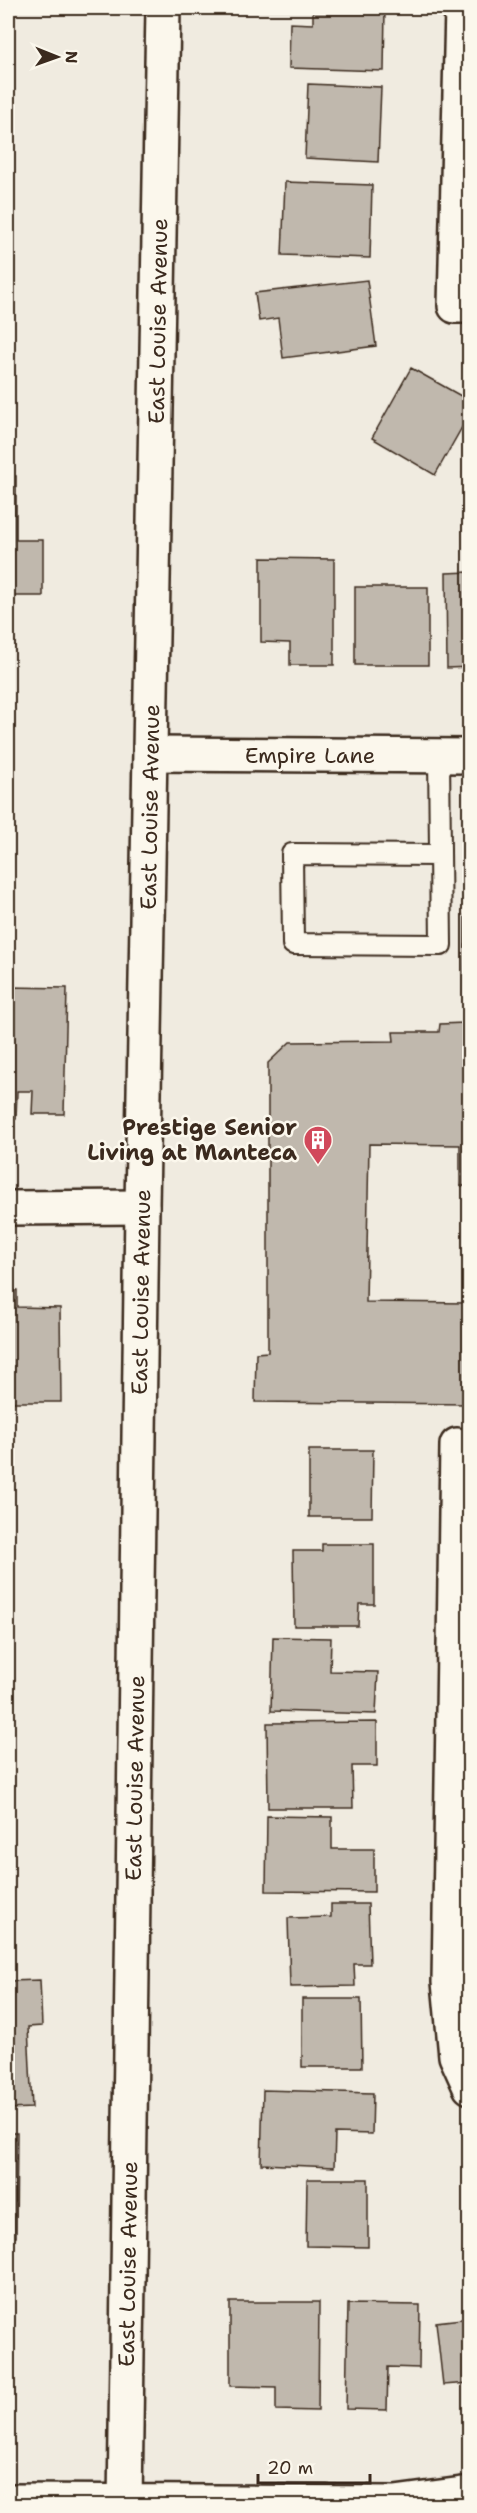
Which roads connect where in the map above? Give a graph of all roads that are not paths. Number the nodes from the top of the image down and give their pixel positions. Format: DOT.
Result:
graph roads {
  1 [pos="163,8"];
  2 [pos="462,8"];
  3 [pos="462,306"];
  4 [pos="151,754"];
  5 [pos="454,756"];
  6 [pos="440,855"];
  7 [pos="8,1208"];
  8 [pos="142,1208"];
  9 [pos="457,1445"];
  10 [pos="462,1668"];
  11 [pos="470,2087"];
  12 [pos="470,2493"];
  13 [pos="8,2501"];
  14 [pos="125,2503"];
  1 -- 4 [label="street, East Louise Avenue"];
  2 -- 3 [label="street"];
  4 -- 5 [label="street, Empire Lane"];
  4 -- 8 [label="street, East Louise Avenue"];
  5 -- 6 [label="lane"];
  6 -- 6 [label="lane"];
  7 -- 8 [label="street"];
  8 -- 14 [label="street, East Louise Avenue"];
  9 -- 10 [label="street"];
  10 -- 11 [label="street"];
  12 -- 14 [label="street"];
  13 -- 14 [label="street"];
}
